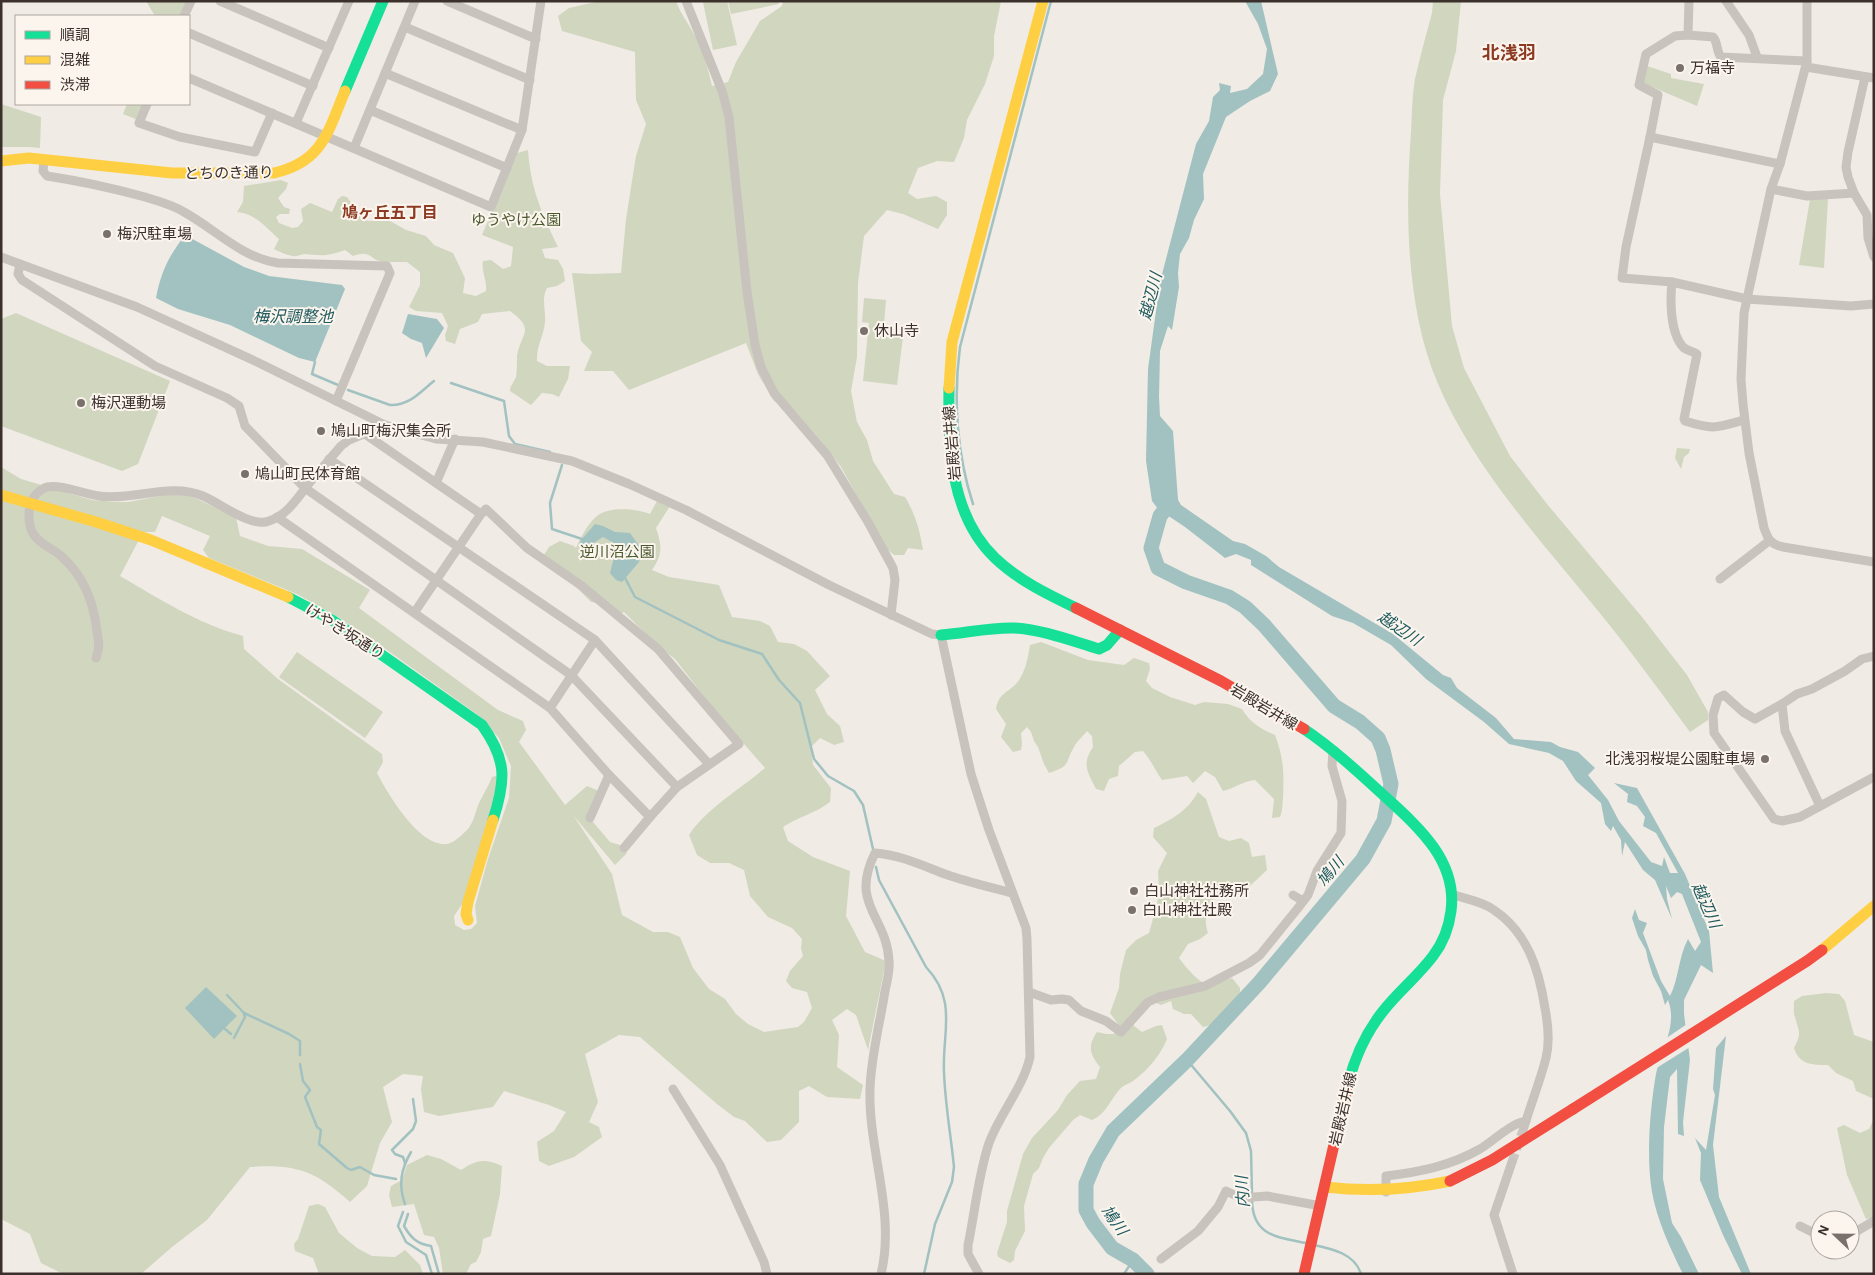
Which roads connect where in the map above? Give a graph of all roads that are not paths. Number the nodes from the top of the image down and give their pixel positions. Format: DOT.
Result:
graph roads {
  1 [pos="191,1"];
  2 [pos="220,1"];
  3 [pos="383,1"];
  4 [pos="415,1"];
  5 [pos="446,1"];
  6 [pos="541,1"];
  7 [pos="686,1"];
  8 [pos="1043,1"];
  9 [pos="1689,1"];
  10 [pos="1726,1"];
  11 [pos="1807,1"];
  12 [pos="347,2"];
  13 [pos="184,15"];
  14 [pos="404,27"];
  15 [pos="190,33"];
  16 [pos="1688,35"];
  17 [pos="536,39"];
  18 [pos="329,48"];
  19 [pos="1757,58"];
  20 [pos="1807,64"];
  21 [pos="385,73"];
  22 [pos="190,78"];
  23 [pos="1870,78"];
  24 [pos="530,80"];
  25 [pos="312,86"];
  26 [pos="147,105"];
  27 [pos="370,110"];
  28 [pos="272,113"];
  29 [pos="296,123"];
  30 [pos="522,130"];
  31 [pos="326,136"];
  32 [pos="1650,138"];
  33 [pos="354,148"];
  34 [pos="44,160"];
  35 [pos="1,161"];
  36 [pos="1780,164"];
  37 [pos="507,168"];
  38 [pos="1771,189"];
  39 [pos="1854,192"];
  40 [pos="1,257"];
  41 [pos="1874,257"];
  42 [pos="20,264"];
  43 [pos="1672,282"];
  44 [pos="1747,299"];
  45 [pos="1874,304"];
  46 [pos="336,401"];
  47 [pos="1744,420"];
  48 [pos="385,425"];
  49 [pos="365,434"];
  50 [pos="456,439"];
  51 [pos="329,460"];
  52 [pos="436,483"];
  53 [pos="305,488"];
  54 [pos="1,495"];
  55 [pos="31,503"];
  56 [pos="480,514"];
  57 [pos="277,517"];
  58 [pos="1769,541"];
  59 [pos="458,547"];
  60 [pos="1874,562"];
  61 [pos="1720,579"];
  62 [pos="436,580"];
  63 [pos="414,613"];
  64 [pos="892,615"];
  65 [pos="1120,630"];
  66 [pos="941,635"];
  67 [pos="595,640"];
  68 [pos="1874,656"];
  69 [pos="96,658"];
  70 [pos="571,675"];
  71 [pos="1782,704"];
  72 [pos="550,708"];
  73 [pos="1333,750"];
  74 [pos="709,764"];
  75 [pos="609,774"];
  76 [pos="1874,777"];
  77 [pos="677,787"];
  78 [pos="1820,806"];
  79 [pos="650,817"];
  80 [pos="590,818"];
  81 [pos="624,848"];
  82 [pos="1012,893"];
  83 [pos="1451,894"];
  84 [pos="1293,895"];
  85 [pos="1303,901"];
  86 [pos="1874,906"];
  87 [pos="468,920"];
  88 [pos="1029,992"];
  89 [pos="672,1089"];
  90 [pos="1512,1162"];
  91 [pos="1325,1188"];
  92 [pos="1386,1192"];
  93 [pos="1321,1206"];
  94 [pos="1874,1221"];
  95 [pos="1800,1226"];
  96 [pos="1860,1229"];
  97 [pos="1810,1231"];
  98 [pos="1160,1259"];
  99 [pos="767,1274"];
  100 [pos="881,1274"];
  101 [pos="979,1274"];
  102 [pos="1304,1274"];
  103 [pos="1513,1274"];
  1 -- 13 [label="street"];
  2 -- 18 [label="street"];
  3 -- 31 [label="street, とちのき通り"];
  4 -- 14 [label="street"];
  5 -- 17 [label="street"];
  6 -- 17 [label="street"];
  7 -- 64 [label="street"];
  8 -- 65 [label="street, 岩殿岩井線"];
  9 -- 16 [label="street"];
  10 -- 19 [label="street"];
  11 -- 20 [label="street"];
  12 -- 18 [label="street"];
  14 -- 21 [label="street"];
  14 -- 24 [label="street"];
  15 -- 25 [label="street"];
  16 -- 19 [label="street"];
  16 -- 32 [label="street"];
  17 -- 24 [label="street"];
  18 -- 25 [label="street"];
  19 -- 20 [label="street"];
  20 -- 23 [label="street"];
  20 -- 36 [label="street"];
  21 -- 27 [label="street"];
  21 -- 30 [label="street"];
  22 -- 28 [label="street"];
  23 -- 39 [label="street"];
  24 -- 30 [label="street"];
  25 -- 29 [label="street"];
  26 -- 28 [label="street"];
  27 -- 33 [label="street"];
  27 -- 37 [label="street"];
  28 -- 29 [label="street"];
  29 -- 31 [label="street"];
  30 -- 37 [label="street"];
  31 -- 33 [label="street"];
  31 -- 34 [label="street, とちのき通り"];
  32 -- 36 [label="street"];
  32 -- 43 [label="street"];
  33 -- 37 [label="street"];
  34 -- 35 [label="street, とちのき通り"];
  34 -- 46 [label="street"];
  36 -- 38 [label="street"];
  38 -- 39 [label="street"];
  38 -- 44 [label="street"];
  39 -- 41 [label="street"];
  40 -- 42 [label="street"];
  42 -- 46 [label="street"];
  42 -- 53 [label="street"];
  43 -- 44 [label="street"];
  43 -- 47 [label="street"];
  44 -- 45 [label="street"];
  44 -- 47 [label="street"];
  46 -- 48 [label="street"];
  47 -- 58 [label="street"];
  48 -- 49 [label="street"];
  48 -- 50 [label="street"];
  49 -- 51 [label="street"];
  49 -- 52 [label="street"];
  50 -- 52 [label="street"];
  50 -- 64 [label="street"];
  51 -- 53 [label="street"];
  51 -- 59 [label="street"];
  52 -- 56 [label="street"];
  53 -- 57 [label="street"];
  53 -- 62 [label="street"];
  54 -- 55 [label="street, けやき坂通り"];
  55 -- 57 [label="street"];
  55 -- 69 [label="street"];
  55 -- 87 [label="street, けやき坂通り"];
  56 -- 59 [label="street"];
  56 -- 74 [label="street"];
  57 -- 63 [label="street"];
  58 -- 60 [label="street"];
  58 -- 61 [label="street"];
  59 -- 62 [label="street"];
  59 -- 67 [label="street"];
  62 -- 63 [label="street"];
  62 -- 70 [label="street"];
  63 -- 72 [label="street"];
  64 -- 66 [label="street"];
  65 -- 66 [label="street"];
  65 -- 73 [label="street, 岩殿岩井線"];
  66 -- 82 [label="street"];
  67 -- 70 [label="street"];
  67 -- 74 [label="street"];
  68 -- 71 [label="street"];
  70 -- 72 [label="street"];
  70 -- 77 [label="street"];
  71 -- 78 [label="street"];
  71 -- 78 [label="street"];
  72 -- 75 [label="street"];
  73 -- 83 [label="street, 岩殿岩井線"];
  73 -- 85 [label="street"];
  74 -- 77 [label="street"];
  75 -- 79 [label="street"];
  75 -- 80 [label="street"];
  76 -- 78 [label="street"];
  77 -- 79 [label="street"];
  79 -- 81 [label="street"];
  82 -- 88 [label="street"];
  82 -- 100 [label="street"];
  83 -- 91 [label="street, 岩殿岩井線"];
  83 -- 92 [label="street"];
  84 -- 85 [label="street"];
  85 -- 88 [label="street"];
  86 -- 92 [label="street, bridge"];
  88 -- 101 [label="street"];
  89 -- 99 [label="street"];
  90 -- 103 [label="street"];
  91 -- 92 [label="street"];
  91 -- 93 [label="street, 岩殿岩井線"];
  93 -- 98 [label="street"];
  93 -- 102 [label="street, 岩殿岩井線"];
  94 -- 96 [label="street"];
  95 -- 97 [label="street"];
}
